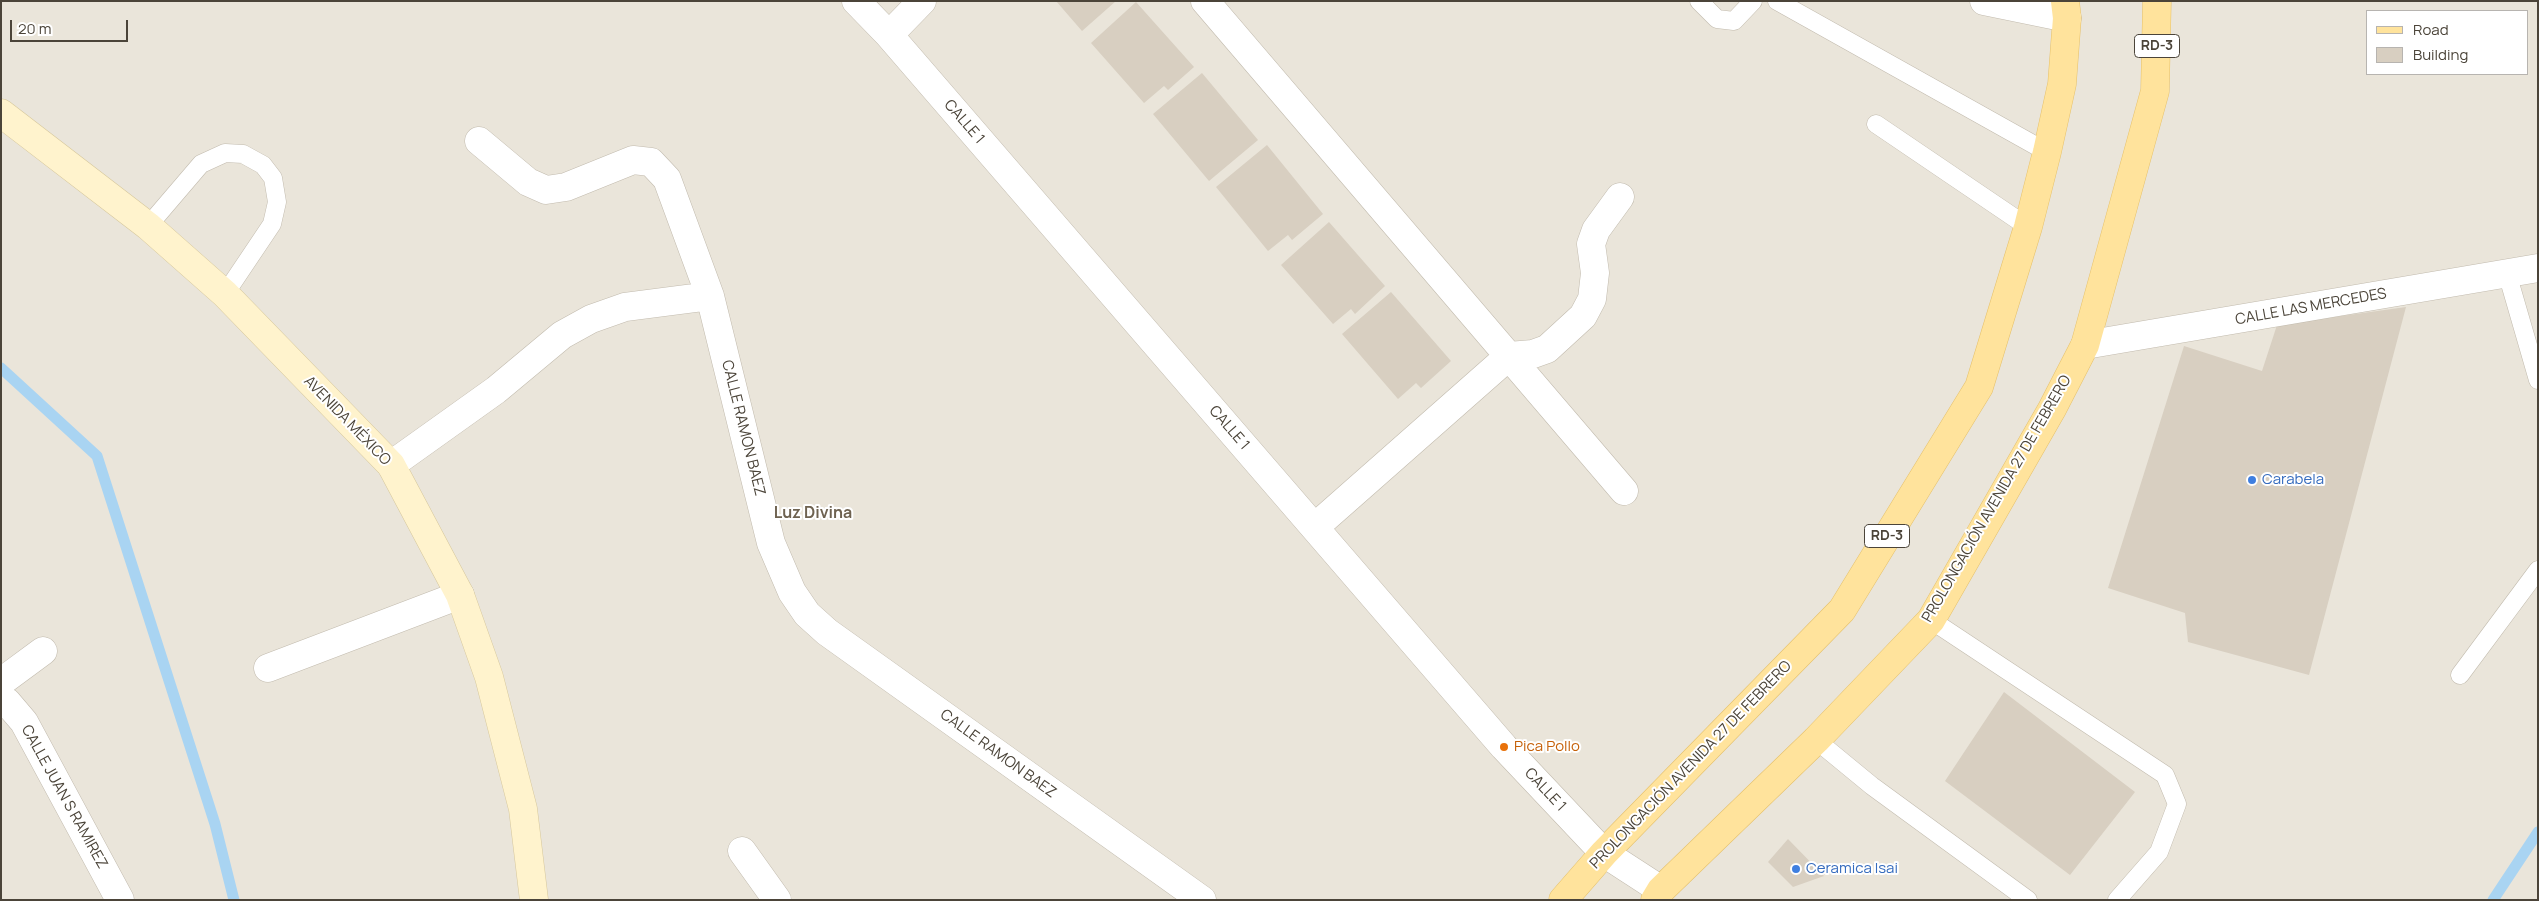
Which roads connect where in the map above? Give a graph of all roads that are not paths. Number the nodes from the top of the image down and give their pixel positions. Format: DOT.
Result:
graph roads {
  1 [pos="856,1"];
  2 [pos="922,1"];
  3 [pos="1205,1"];
  4 [pos="1699,1"];
  5 [pos="1753,1"];
  6 [pos="1776,1"];
  7 [pos="1984,1"];
  8 [pos="2157,1"];
  9 [pos="2066,10"];
  10 [pos="889,35"];
  11 [pos="1,113"];
  12 [pos="1876,124"];
  13 [pos="479,141"];
  14 [pos="2047,152"];
  15 [pos="1620,197"];
  16 [pos="148,226"];
  17 [pos="2028,227"];
  18 [pos="2538,268"];
  19 [pos="2507,274"];
  20 [pos="225,294"];
  21 [pos="710,296"];
  22 [pos="2085,345"];
  23 [pos="1509,356"];
  24 [pos="2538,380"];
  25 [pos="391,465"];
  26 [pos="1624,491"];
  27 [pos="1315,527"];
  28 [pos="2538,570"];
  29 [pos="460,595"];
  30 [pos="1931,620"];
  31 [pos="43,651"];
  32 [pos="268,668"];
  33 [pos="2460,676"];
  34 [pos="1,682"];
  35 [pos="1,699"];
  36 [pos="1816,740"];
  37 [pos="742,851"];
  38 [pos="1604,853"];
  39 [pos="1658,895"];
  40 [pos="120,900"];
  41 [pos="534,900"];
  42 [pos="777,900"];
  43 [pos="1202,900"];
  44 [pos="1563,900"];
  45 [pos="2028,900"];
  46 [pos="2117,900"];
  1 -- 10 [label="street, CALLE 1"];
  2 -- 10 [label="street"];
  3 -- 23 [label="street"];
  4 -- 5 [label="lane"];
  6 -- 14 [label="lane"];
  7 -- 9 [label="street"];
  8 -- 22 [label="main road, PROLONGACIÓN AVENIDA 27 DE FEBRERO / RD-3"];
  9 -- 14 [label="main road, PROLONGACIÓN AVENIDA 27 DE FEBRERO / RD-3"];
  10 -- 27 [label="street, CALLE 1"];
  11 -- 16 [label="street, AVENIDA MÉXICO"];
  12 -- 17 [label="lane"];
  13 -- 21 [label="street, CALLE RAMON BAEZ"];
  14 -- 17 [label="main road, PROLONGACIÓN AVENIDA 27 DE FEBRERO / RD-3"];
  15 -- 23 [label="street"];
  16 -- 20 [label="street, AVENIDA MÉXICO"];
  16 -- 20 [label="lane"];
  17 -- 38 [label="main road, PROLONGACIÓN AVENIDA 27 DE FEBRERO / RD-3"];
  18 -- 19 [label="street, CALLE LAS MERCEDES"];
  19 -- 22 [label="street, CALLE LAS MERCEDES"];
  19 -- 24 [label="lane"];
  20 -- 25 [label="street, AVENIDA MÉXICO"];
  21 -- 25 [label="street"];
  21 -- 43 [label="street, CALLE RAMON BAEZ"];
  22 -- 30 [label="main road, PROLONGACIÓN AVENIDA 27 DE FEBRERO / RD-3"];
  23 -- 26 [label="street"];
  23 -- 27 [label="street"];
  25 -- 29 [label="street, AVENIDA MÉXICO"];
  27 -- 38 [label="street, CALLE 1"];
  28 -- 33 [label="lane"];
  29 -- 32 [label="street"];
  29 -- 41 [label="street, AVENIDA MÉXICO"];
  30 -- 36 [label="main road, PROLONGACIÓN AVENIDA 27 DE FEBRERO / RD-3"];
  30 -- 46 [label="lane"];
  31 -- 34 [label="street"];
  35 -- 40 [label="street, CALLE JUAN S RAMIREZ"];
  36 -- 39 [label="main road, PROLONGACIÓN AVENIDA 27 DE FEBRERO / RD-3"];
  36 -- 45 [label="lane"];
  37 -- 42 [label="street"];
  38 -- 39 [label="street, CALLE 1"];
  38 -- 44 [label="main road, PROLONGACIÓN AVENIDA 27 DE FEBRERO / RD-3"];
}
